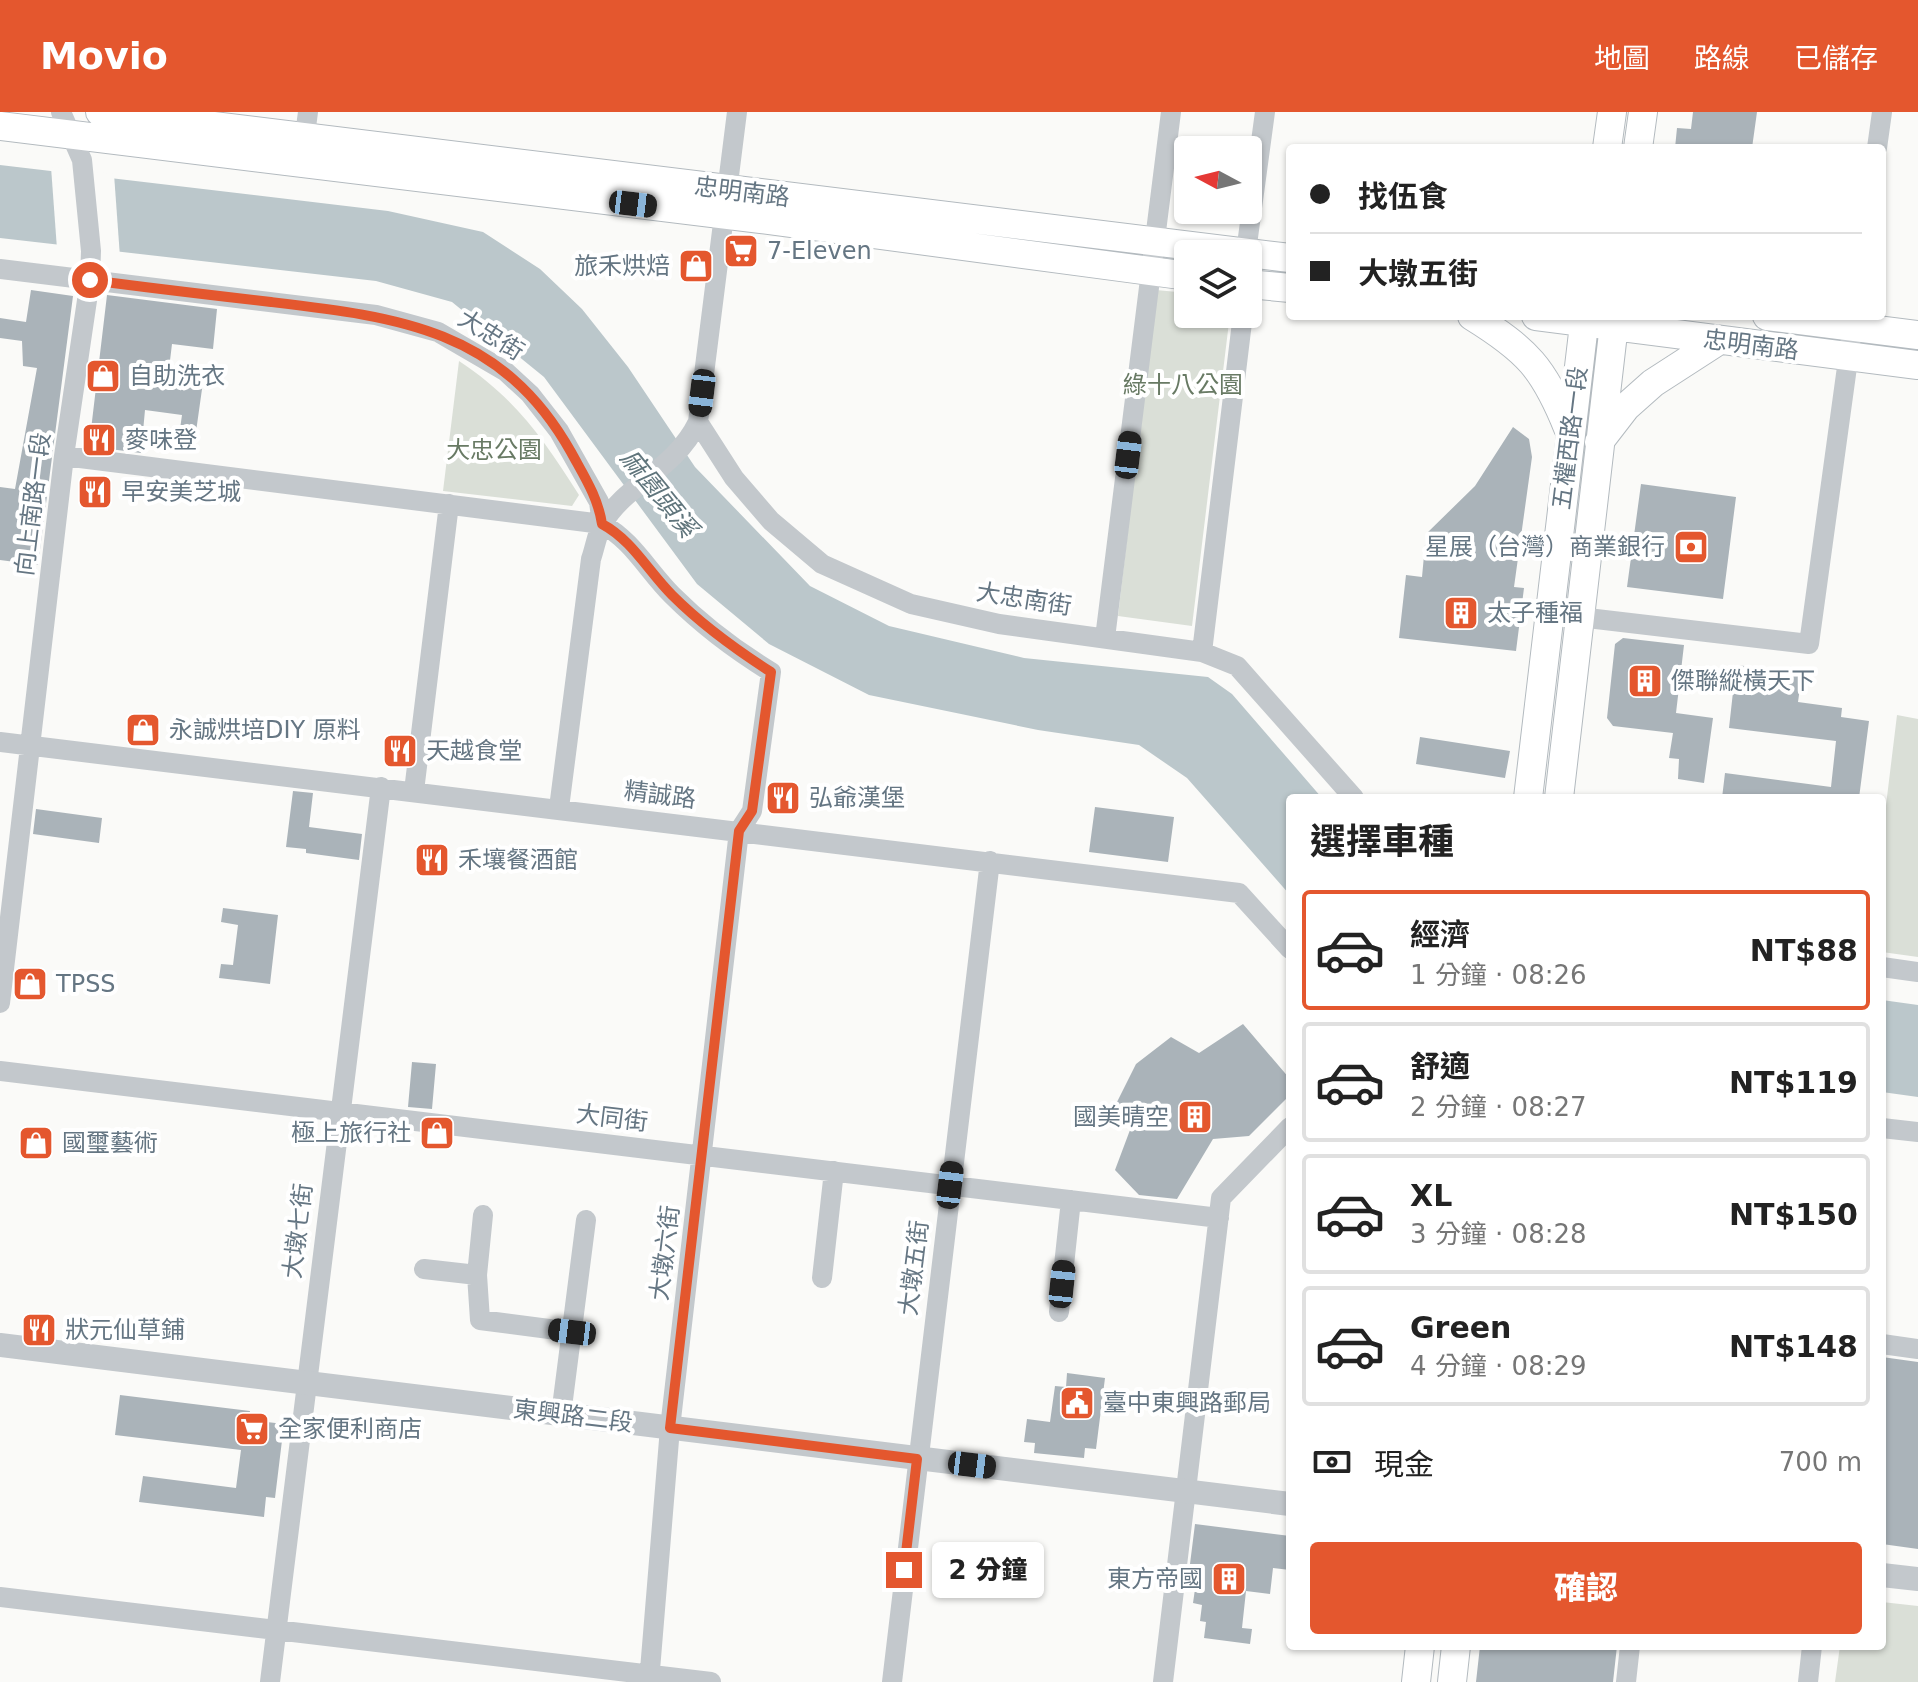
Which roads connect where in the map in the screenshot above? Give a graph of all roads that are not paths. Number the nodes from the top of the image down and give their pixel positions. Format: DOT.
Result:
graph roads {
  1 [pos="100,112"];
  2 [pos="737,112"];
  3 [pos="1171,112"];
  4 [pos="1265,112"];
  5 [pos="1612,112"];
  6 [pos="1643,112"];
  7 [pos="1882,112"];
  8 [pos="0,126"];
  9 [pos="72,135"];
  10 [pos="305,137"];
  11 [pos="1608,144"];
  12 [pos="1639,144"];
  13 [pos="1878,144"];
  14 [pos="726,203"];
  15 [pos="1248,240"];
  16 [pos="1155,243"];
  17 [pos="1174,245"];
  18 [pos="1262,254"];
  19 [pos="1286,257"];
  20 [pos="0,269"];
  21 [pos="1151,272"];
  22 [pos="1174,274"];
  23 [pos="90,280"];
  24 [pos="1262,285"];
  25 [pos="1286,288"];
  26 [pos="1478,320"];
  27 [pos="1585,320"];
  28 [pos="1825,320"];
  29 [pos="1614,321"];
  30 [pos="1854,322"];
  31 [pos="1241,328"];
  32 [pos="1918,335"];
  33 [pos="1718,341"];
  34 [pos="1850,357"];
  35 [pos="1918,365"];
  36 [pos="698,422"];
  37 [pos="1570,432"];
  38 [pos="1599,442"];
  39 [pos="64,456"];
  40 [pos="449,504"];
  41 [pos="602,524"];
  42 [pos="1579,617"];
  43 [pos="1105,638"];
  44 [pos="1202,652"];
  45 [pos="0,742"];
  46 [pos="31,746"];
  47 [pos="381,787"];
  48 [pos="414,791"];
  49 [pos="1350,794"];
  50 [pos="1528,794"];
  51 [pos="1559,794"];
  52 [pos="559,808"];
  53 [pos="739,831"];
  54 [pos="990,861"];
  55 [pos="1286,945"];
  56 [pos="1886,968"];
  57 [pos="1918,972"];
  58 [pos="0,1003"];
  59 [pos="0,1071"];
  60 [pos="339,1112"];
  61 [pos="1886,1128"];
  62 [pos="1286,1131"];
  63 [pos="1918,1132"];
  64 [pos="703,1155"];
  65 [pos="834,1171"];
  66 [pos="950,1185"];
  67 [pos="1071,1200"];
  68 [pos="483,1215"];
  69 [pos="1219,1218"];
  70 [pos="586,1220"];
  71 [pos="424,1269"];
  72 [pos="477,1275"];
  73 [pos="822,1278"];
  74 [pos="1059,1312"];
  75 [pos="572,1332"];
  76 [pos="0,1345"];
  77 [pos="1886,1345"];
  78 [pos="1918,1349"];
  79 [pos="306,1383"];
  80 [pos="561,1415"];
  81 [pos="670,1428"];
  82 [pos="917,1459"];
  83 [pos="1186,1492"];
  84 [pos="1286,1504"];
  85 [pos="1886,1575"];
  86 [pos="1918,1579"];
  87 [pos="0,1597"];
  88 [pos="276,1631"];
  89 [pos="1420,1650"];
  90 [pos="1456,1650"];
  91 [pos="1630,1650"];
  92 [pos="1812,1650"];
  93 [pos="650,1678"];
  94 [pos="270,1682"];
  95 [pos="711,1682"];
  96 [pos="892,1682"];
  97 [pos="1163,1682"];
  98 [pos="1416,1682"];
  99 [pos="1452,1682"];
  100 [pos="1626,1682"];
  101 [pos="1808,1682"];
  1 -- 10 [label="main road, 忠明南路"];
  2 -- 14 [label="street"];
  3 -- 16 [label="street"];
  4 -- 15 [label="street"];
  5 -- 11 [label="main road"];
  6 -- 12 [label="main road"];
  7 -- 13 [label="street"];
  8 -- 9 [label="main road, 忠明南路"];
  9 -- 10 [label="main road, 忠明南路"];
  9 -- 23 [label="street, 向上南路一段"];
  10 -- 14 [label="main road, 忠明南路"];
  14 -- 16 [label="main road, 忠明南路"];
  14 -- 21 [label="main road, 忠明南路"];
  14 -- 36 [label="street"];
  16 -- 17 [label="main road, 忠明南路"];
  16 -- 21 [label="street"];
  18 -- 19 [label="main road, 忠明南路"];
  20 -- 23 [label="street, 大忠街"];
  21 -- 22 [label="main road, 忠明南路"];
  21 -- 43 [label="street"];
  23 -- 39 [label="street, 向上南路一段"];
  23 -- 41 [label="street, 大忠街"];
  24 -- 25 [label="main road"];
  26 -- 37 [label="main road"];
  27 -- 37 [label="main road, 五權西路一段"];
  28 -- 30 [label="main road, 忠明南路"];
  29 -- 33 [label="main road, 忠明南路"];
  29 -- 38 [label="main road, 五權西路一段"];
  30 -- 32 [label="main road, 忠明南路"];
  30 -- 34 [label="street"];
  31 -- 44 [label="street"];
  33 -- 34 [label="main road, 忠明南路"];
  33 -- 38 [label="main road"];
  34 -- 35 [label="main road, 忠明南路"];
  34 -- 42 [label="street"];
  36 -- 41 [label="street"];
  36 -- 43 [label="street, 大忠南街"];
  37 -- 50 [label="main road, 五權西路一段"];
  38 -- 42 [label="main road, 五權西路一段"];
  39 -- 40 [label="street"];
  39 -- 46 [label="street, 向上南路一段"];
  40 -- 41 [label="street"];
  40 -- 48 [label="street"];
  41 -- 52 [label="street"];
  41 -- 53 [label="street, 大墩六街"];
  42 -- 51 [label="main road, 五權西路一段"];
  43 -- 44 [label="street, 大忠南街"];
  44 -- 49 [label="street, 大忠南街"];
  45 -- 46 [label="street, 精誠路"];
  46 -- 47 [label="street, 精誠路"];
  46 -- 58 [label="street, 向上南路一段"];
  47 -- 48 [label="street, 精誠路"];
  47 -- 60 [label="street, 大墩七街"];
  48 -- 52 [label="street, 精誠路"];
  52 -- 53 [label="street, 精誠路"];
  53 -- 54 [label="street, 精誠路"];
  53 -- 64 [label="street, 大墩六街"];
  54 -- 55 [label="street, 精誠路"];
  54 -- 66 [label="street, 大墩五街"];
  56 -- 57 [label="street"];
  59 -- 60 [label="street, 大同街"];
  60 -- 64 [label="street, 大同街"];
  60 -- 79 [label="street, 大墩七街"];
  61 -- 63 [label="street"];
  62 -- 69 [label="street"];
  64 -- 65 [label="street, 大同街"];
  64 -- 81 [label="street, 大墩六街"];
  65 -- 66 [label="street, 大同街"];
  65 -- 73 [label="street"];
  66 -- 67 [label="street, 大同街"];
  66 -- 82 [label="street, 大墩五街"];
  67 -- 69 [label="street, 大同街"];
  67 -- 74 [label="street"];
  68 -- 72 [label="street"];
  69 -- 83 [label="street"];
  70 -- 75 [label="street"];
  71 -- 72 [label="street"];
  72 -- 75 [label="street"];
  75 -- 80 [label="street"];
  76 -- 79 [label="street, 東興路二段"];
  77 -- 78 [label="street"];
  79 -- 80 [label="street, 東興路二段"];
  79 -- 88 [label="street, 大墩七街"];
  80 -- 81 [label="street, 東興路二段"];
  81 -- 82 [label="street, 東興路二段"];
  81 -- 93 [label="street, 大墩六街"];
  82 -- 83 [label="street, 東興路二段"];
  82 -- 96 [label="street, 大墩五街"];
  83 -- 84 [label="street, 東興路二段"];
  83 -- 97 [label="street"];
  85 -- 86 [label="street"];
  87 -- 88 [label="street"];
  88 -- 93 [label="street"];
  88 -- 94 [label="street, 大墩七街"];
  89 -- 98 [label="main road"];
  90 -- 99 [label="main road"];
  91 -- 100 [label="street"];
  92 -- 101 [label="street"];
  93 -- 95 [label="street"];
}
